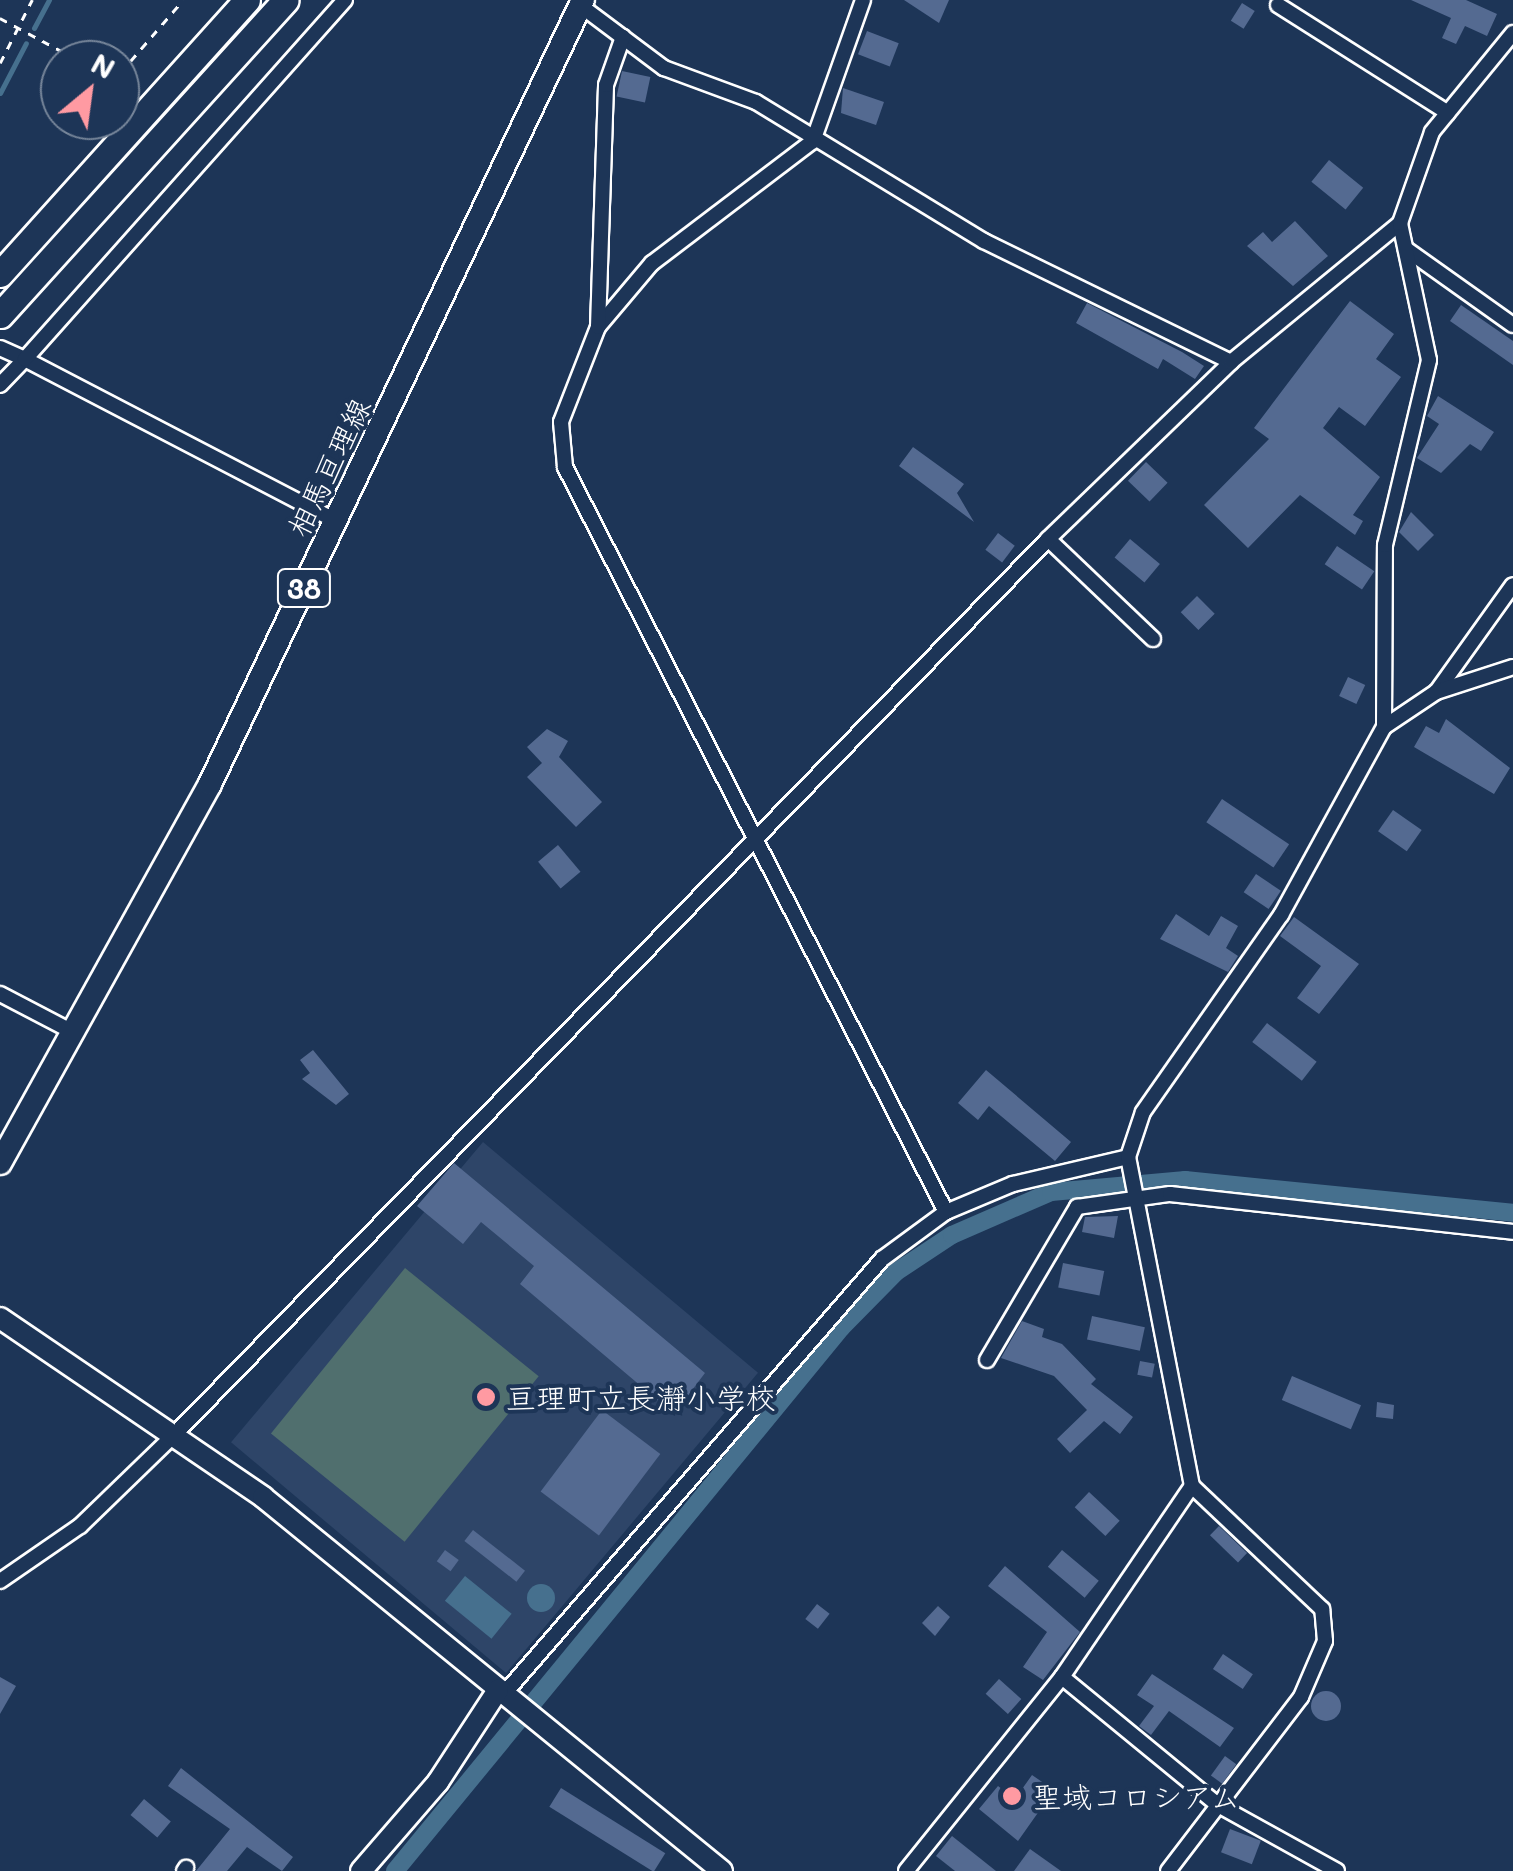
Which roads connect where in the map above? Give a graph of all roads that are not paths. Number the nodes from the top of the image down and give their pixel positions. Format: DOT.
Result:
graph roads {
  1 [pos="247,0"];
  2 [pos="286,0"];
  3 [pos="345,0"];
  4 [pos="863,0"];
  5 [pos="578,2"];
  6 [pos="1278,5"];
  7 [pos="1513,34"];
  8 [pos="623,37"];
  9 [pos="1448,113"];
  10 [pos="813,140"];
  11 [pos="1400,223"];
  12 [pos="1406,249"];
  13 [pos="0,274"];
  14 [pos="0,314"];
  15 [pos="1513,325"];
  16 [pos="598,327"];
  17 [pos="0,348"];
  18 [pos="25,359"];
  19 [pos="1232,362"];
  20 [pos="0,385"];
  21 [pos="336,521"];
  22 [pos="1048,539"];
  23 [pos="1513,586"];
  24 [pos="1153,639"];
  25 [pos="1513,667"];
  26 [pos="1436,692"];
  27 [pos="1384,727"];
  28 [pos="758,838"];
  29 [pos="0,994"];
  30 [pos="72,1032"];
  31 [pos="1128,1157"];
  32 [pos="0,1164"];
  33 [pos="1130,1197"];
  34 [pos="946,1212"];
  35 [pos="1513,1232"];
  36 [pos="0,1318"];
  37 [pos="987,1360"];
  38 [pos="177,1432"];
  39 [pos="1192,1486"];
  40 [pos="0,1582"];
  41 [pos="1062,1677"];
  42 [pos="504,1695"];
  43 [pos="1218,1805"];
  44 [pos="361,1871"];
  45 [pos="722,1871"];
  46 [pos="906,1871"];
  47 [pos="1168,1871"];
  48 [pos="1337,1871"];
  1 -- 13 [label="highway"];
  2 -- 14 [label="highway"];
  3 -- 18 [label="street"];
  4 -- 10 [label="street"];
  5 -- 8 [label="street"];
  5 -- 21 [label="main road, 相馬亘理線 / 38"];
  6 -- 9 [label="street"];
  7 -- 9 [label="street"];
  8 -- 10 [label="street"];
  8 -- 16 [label="street"];
  9 -- 11 [label="street"];
  10 -- 16 [label="street"];
  10 -- 19 [label="street"];
  11 -- 12 [label="street"];
  11 -- 19 [label="street"];
  12 -- 15 [label="street"];
  12 -- 27 [label="street"];
  16 -- 28 [label="street"];
  17 -- 18 [label="street"];
  18 -- 20 [label="street"];
  18 -- 21 [label="street"];
  19 -- 22 [label="street"];
  21 -- 30 [label="main road, 相馬亘理線 / 38"];
  22 -- 24 [label="street"];
  22 -- 28 [label="street"];
  23 -- 26 [label="street"];
  25 -- 26 [label="street"];
  26 -- 27 [label="street"];
  27 -- 31 [label="street"];
  28 -- 34 [label="street"];
  28 -- 38 [label="street"];
  29 -- 30 [label="street"];
  30 -- 32 [label="main road, 相馬亘理線 / 38"];
  31 -- 33 [label="street"];
  31 -- 34 [label="street"];
  33 -- 35 [label="street"];
  33 -- 37 [label="street"];
  33 -- 39 [label="street"];
  34 -- 42 [label="street"];
  36 -- 38 [label="street"];
  38 -- 40 [label="street"];
  38 -- 42 [label="street"];
  39 -- 41 [label="street"];
  39 -- 43 [label="street"];
  41 -- 43 [label="street"];
  41 -- 46 [label="street"];
  42 -- 44 [label="street"];
  42 -- 45 [label="street"];
  43 -- 47 [label="street"];
  43 -- 48 [label="street"];
}
